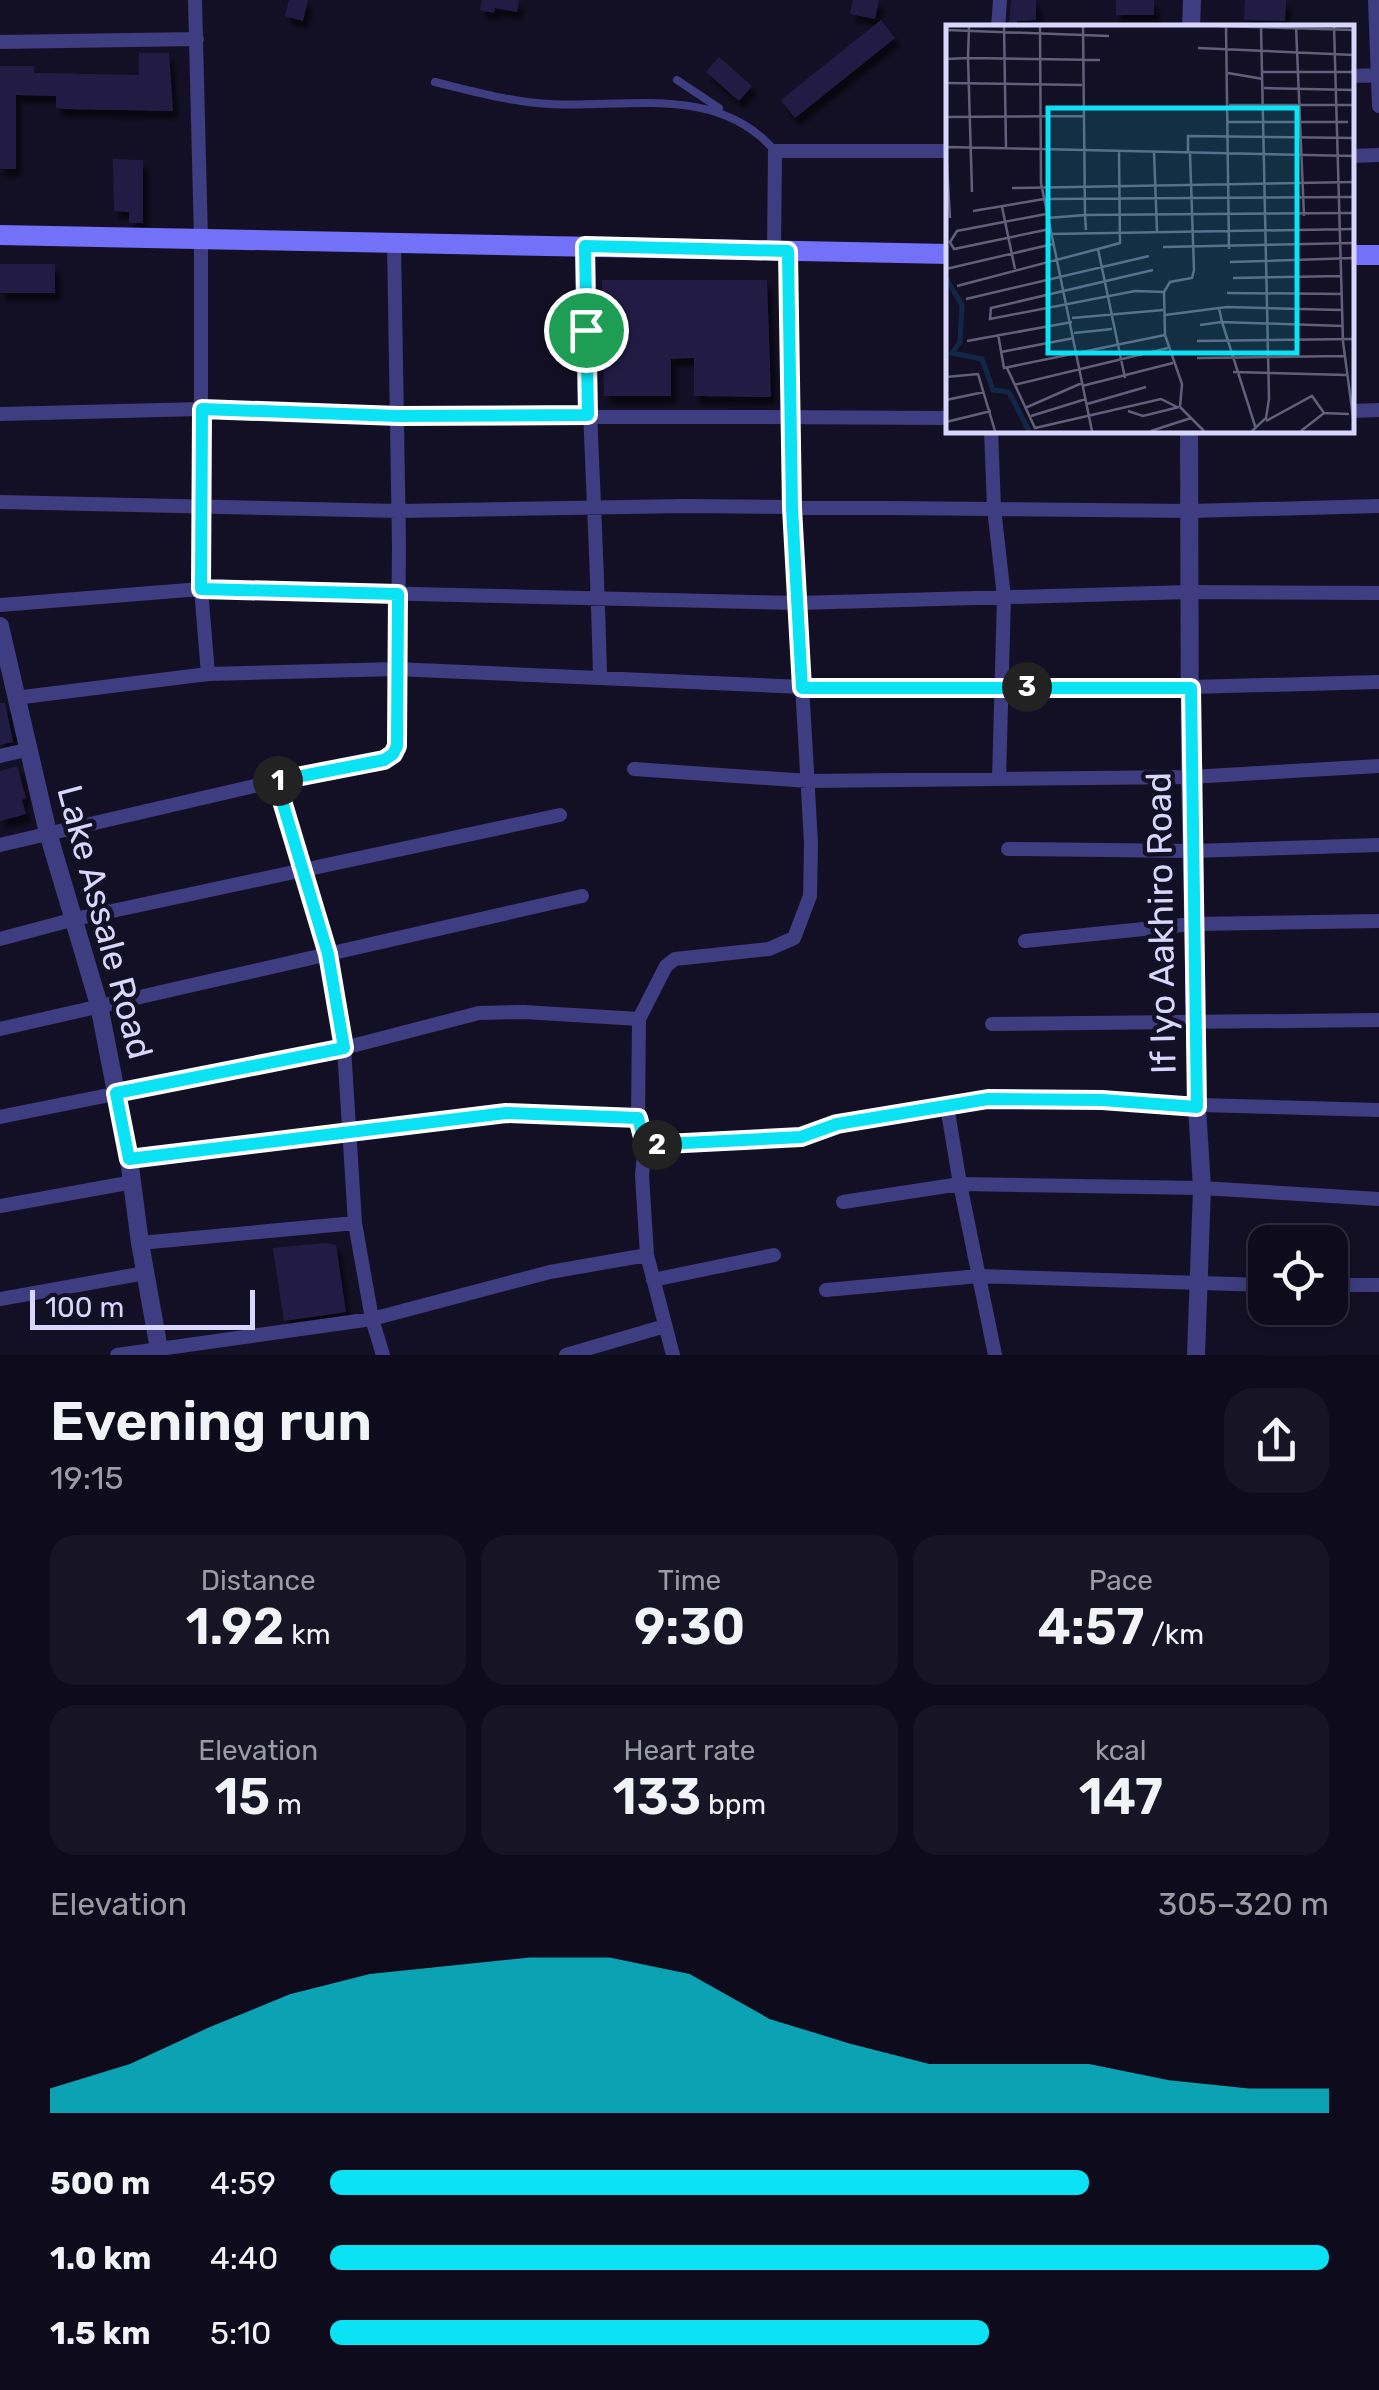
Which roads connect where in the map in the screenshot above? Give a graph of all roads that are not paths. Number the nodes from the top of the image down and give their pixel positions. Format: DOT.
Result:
graph roads {
  1 [pos="196,0"];
  2 [pos="1000,0"];
  3 [pos="1192,0"];
  4 [pos="1375,0"];
  5 [pos="998,25"];
  6 [pos="1191,25"];
  7 [pos="197,40"];
  8 [pos="0,42"];
  9 [pos="1378,75"];
  10 [pos="677,80"];
  11 [pos="435,82"];
  12 [pos="1379,106"];
  13 [pos="724,112"];
  14 [pos="775,151"];
  15 [pos="946,151"];
  16 [pos="1379,155"];
  17 [pos="1354,156"];
  18 [pos="0,235"];
  19 [pos="201,239"];
  20 [pos="394,242"];
  21 [pos="585,246"];
  22 [pos="781,251"];
  23 [pos="946,254"];
  24 [pos="202,409"];
  25 [pos="1379,410"];
  26 [pos="1354,411"];
  27 [pos="0,414"];
  28 [pos="588,415"];
  29 [pos="398,416"];
  30 [pos="790,418"];
  31 [pos="946,418"];
  32 [pos="991,432"];
  33 [pos="1189,432"];
  34 [pos="0,502"];
  35 [pos="200,504"];
  36 [pos="1379,506"];
  37 [pos="596,507"];
  38 [pos="792,508"];
  39 [pos="994,508"];
  40 [pos="398,511"];
  41 [pos="1190,511"];
  42 [pos="201,589"];
  43 [pos="1190,592"];
  44 [pos="1379,593"];
  45 [pos="398,594"];
  46 [pos="598,596"];
  47 [pos="1004,597"];
  48 [pos="799,603"];
  49 [pos="0,605"];
  50 [pos="0,626"];
  51 [pos="396,669"];
  52 [pos="4,671"];
  53 [pos="208,674"];
  54 [pos="600,677"];
  55 [pos="1379,682"];
  56 [pos="1002,687"];
  57 [pos="802,688"];
  58 [pos="1191,688"];
  59 [pos="15,698"];
  60 [pos="26,750"];
  61 [pos="0,756"];
  62 [pos="1379,766"];
  63 [pos="634,769"];
  64 [pos="1190,777"];
  65 [pos="999,778"];
  66 [pos="808,780"];
  67 [pos="276,781"];
  68 [pos="560,814"];
  69 [pos="48,833"];
  70 [pos="0,845"];
  71 [pos="1379,845"];
  72 [pos="1008,849"];
  73 [pos="1192,852"];
  74 [pos="304,871"];
  75 [pos="582,896"];
  76 [pos="76,919"];
  77 [pos="1379,921"];
  78 [pos="1193,924"];
  79 [pos="0,939"];
  80 [pos="1025,941"];
  81 [pos="328,954"];
  82 [pos="99,1005"];
  83 [pos="639,1019"];
  84 [pos="1379,1020"];
  85 [pos="1194,1022"];
  86 [pos="992,1024"];
  87 [pos="0,1029"];
  88 [pos="344,1048"];
  89 [pos="116,1093"];
  90 [pos="948,1106"];
  91 [pos="1197,1107"];
  92 [pos="1379,1110"];
  93 [pos="0,1117"];
  94 [pos="638,1118"];
  95 [pos="348,1134"];
  96 [pos="645,1145"];
  97 [pos="129,1159"];
  98 [pos="133,1182"];
  99 [pos="960,1184"];
  100 [pos="1202,1188"];
  101 [pos="1379,1199"];
  102 [pos="843,1202"];
  103 [pos="0,1206"];
  104 [pos="355,1223"];
  105 [pos="140,1243"];
  106 [pos="646,1255"];
  107 [pos="774,1255"];
  108 [pos="145,1273"];
  109 [pos="980,1276"];
  110 [pos="653,1280"];
  111 [pos="1198,1285"];
  112 [pos="1248,1285"];
  113 [pos="1348,1285"];
  114 [pos="1379,1285"];
  115 [pos="826,1290"];
  116 [pos="0,1299"];
  117 [pos="372,1319"];
  118 [pos="665,1326"];
  119 [pos="160,1351"];
  120 [pos="117,1355"];
  121 [pos="383,1355"];
  122 [pos="566,1355"];
  123 [pos="673,1355"];
  124 [pos="995,1355"];
  125 [pos="1196,1355"];
  1 -- 7 [label="street"];
  2 -- 5 [label="street"];
  3 -- 6 [label="street"];
  4 -- 9 [label="street"];
  7 -- 8 [label="street"];
  7 -- 19 [label="street"];
  9 -- 12 [label="street"];
  10 -- 13 [label="lane"];
  11 -- 13 [label="lane"];
  13 -- 14 [label="lane"];
  14 -- 15 [label="street"];
  14 -- 22 [label="street"];
  16 -- 17 [label="street"];
  18 -- 19 [label="main road"];
  19 -- 20 [label="main road"];
  19 -- 24 [label="street"];
  20 -- 21 [label="main road"];
  20 -- 29 [label="street"];
  21 -- 22 [label="main road"];
  21 -- 28 [label="street"];
  22 -- 23 [label="main road"];
  22 -- 30 [label="street"];
  24 -- 27 [label="street"];
  24 -- 29 [label="street"];
  24 -- 35 [label="street"];
  25 -- 26 [label="street"];
  28 -- 29 [label="street"];
  28 -- 30 [label="street"];
  28 -- 37 [label="street"];
  29 -- 40 [label="street"];
  30 -- 31 [label="street"];
  30 -- 38 [label="street"];
  32 -- 39 [label="street"];
  33 -- 41 [label="street, If Iyo Aakhiro Road"];
  34 -- 35 [label="street"];
  35 -- 40 [label="street"];
  35 -- 42 [label="street"];
  36 -- 41 [label="street"];
  37 -- 38 [label="street"];
  37 -- 40 [label="street"];
  37 -- 46 [label="street"];
  38 -- 39 [label="street"];
  38 -- 48 [label="street"];
  39 -- 41 [label="street"];
  39 -- 47 [label="street"];
  40 -- 45 [label="street"];
  41 -- 43 [label="street, If Iyo Aakhiro Road"];
  42 -- 45 [label="street"];
  42 -- 49 [label="street"];
  42 -- 53 [label="street"];
  43 -- 44 [label="street"];
  43 -- 47 [label="street"];
  43 -- 58 [label="street, If Iyo Aakhiro Road"];
  45 -- 46 [label="street"];
  45 -- 51 [label="street"];
  46 -- 48 [label="street"];
  46 -- 54 [label="street"];
  47 -- 48 [label="street"];
  47 -- 56 [label="street"];
  48 -- 57 [label="street"];
  50 -- 52 [label="street, Lake Assale Road"];
  51 -- 53 [label="street"];
  51 -- 54 [label="street"];
  51 -- 67 [label="street"];
  52 -- 59 [label="street, Lake Assale Road"];
  53 -- 59 [label="street"];
  54 -- 57 [label="street"];
  55 -- 58 [label="street"];
  56 -- 57 [label="street"];
  56 -- 58 [label="street"];
  56 -- 65 [label="street"];
  57 -- 66 [label="street"];
  58 -- 64 [label="street, If Iyo Aakhiro Road"];
  59 -- 60 [label="street, Lake Assale Road"];
  60 -- 61 [label="street"];
  60 -- 69 [label="street, Lake Assale Road"];
  62 -- 64 [label="street"];
  63 -- 66 [label="street"];
  64 -- 65 [label="street"];
  64 -- 73 [label="street, If Iyo Aakhiro Road"];
  65 -- 66 [label="street"];
  66 -- 83 [label="street"];
  67 -- 69 [label="street"];
  67 -- 74 [label="street"];
  68 -- 74 [label="street"];
  69 -- 70 [label="street"];
  69 -- 76 [label="street, Lake Assale Road"];
  71 -- 73 [label="street"];
  72 -- 73 [label="street"];
  73 -- 78 [label="street, If Iyo Aakhiro Road"];
  74 -- 76 [label="street"];
  74 -- 81 [label="street"];
  75 -- 81 [label="street"];
  76 -- 79 [label="street"];
  76 -- 82 [label="street, Lake Assale Road"];
  77 -- 78 [label="street"];
  78 -- 80 [label="street"];
  78 -- 85 [label="street, If Iyo Aakhiro Road"];
  81 -- 82 [label="street"];
  81 -- 88 [label="street"];
  82 -- 87 [label="street"];
  82 -- 89 [label="street, Lake Assale Road"];
  83 -- 88 [label="street"];
  83 -- 94 [label="street"];
  84 -- 85 [label="street"];
  85 -- 86 [label="street"];
  85 -- 91 [label="street, If Iyo Aakhiro Road"];
  88 -- 89 [label="street"];
  88 -- 95 [label="street"];
  89 -- 93 [label="street"];
  89 -- 97 [label="street, Lake Assale Road"];
  90 -- 91 [label="street"];
  90 -- 96 [label="street"];
  90 -- 99 [label="street"];
  91 -- 92 [label="street"];
  91 -- 100 [label="street, If Iyo Aakhiro Road"];
  94 -- 95 [label="street"];
  94 -- 96 [label="street"];
  95 -- 97 [label="street"];
  95 -- 104 [label="street"];
  96 -- 106 [label="street"];
  97 -- 98 [label="street, Lake Assale Road"];
  98 -- 103 [label="street"];
  98 -- 105 [label="street, Lake Assale Road"];
  99 -- 100 [label="street"];
  99 -- 102 [label="street"];
  99 -- 109 [label="street"];
  100 -- 101 [label="street"];
  100 -- 111 [label="street, If Iyo Aakhiro Road"];
  104 -- 105 [label="street"];
  104 -- 117 [label="street"];
  105 -- 108 [label="street, Lake Assale Road"];
  106 -- 110 [label="street"];
  106 -- 117 [label="street"];
  107 -- 110 [label="street"];
  108 -- 116 [label="street"];
  108 -- 119 [label="street, Lake Assale Road"];
  109 -- 111 [label="street"];
  109 -- 115 [label="street"];
  109 -- 124 [label="street"];
  110 -- 118 [label="street"];
  111 -- 112 [label="street"];
  111 -- 125 [label="street, If Iyo Aakhiro Road"];
  113 -- 114 [label="street"];
  117 -- 119 [label="street"];
  117 -- 121 [label="street"];
  118 -- 122 [label="street"];
  118 -- 123 [label="street"];
  119 -- 120 [label="street"];
}
